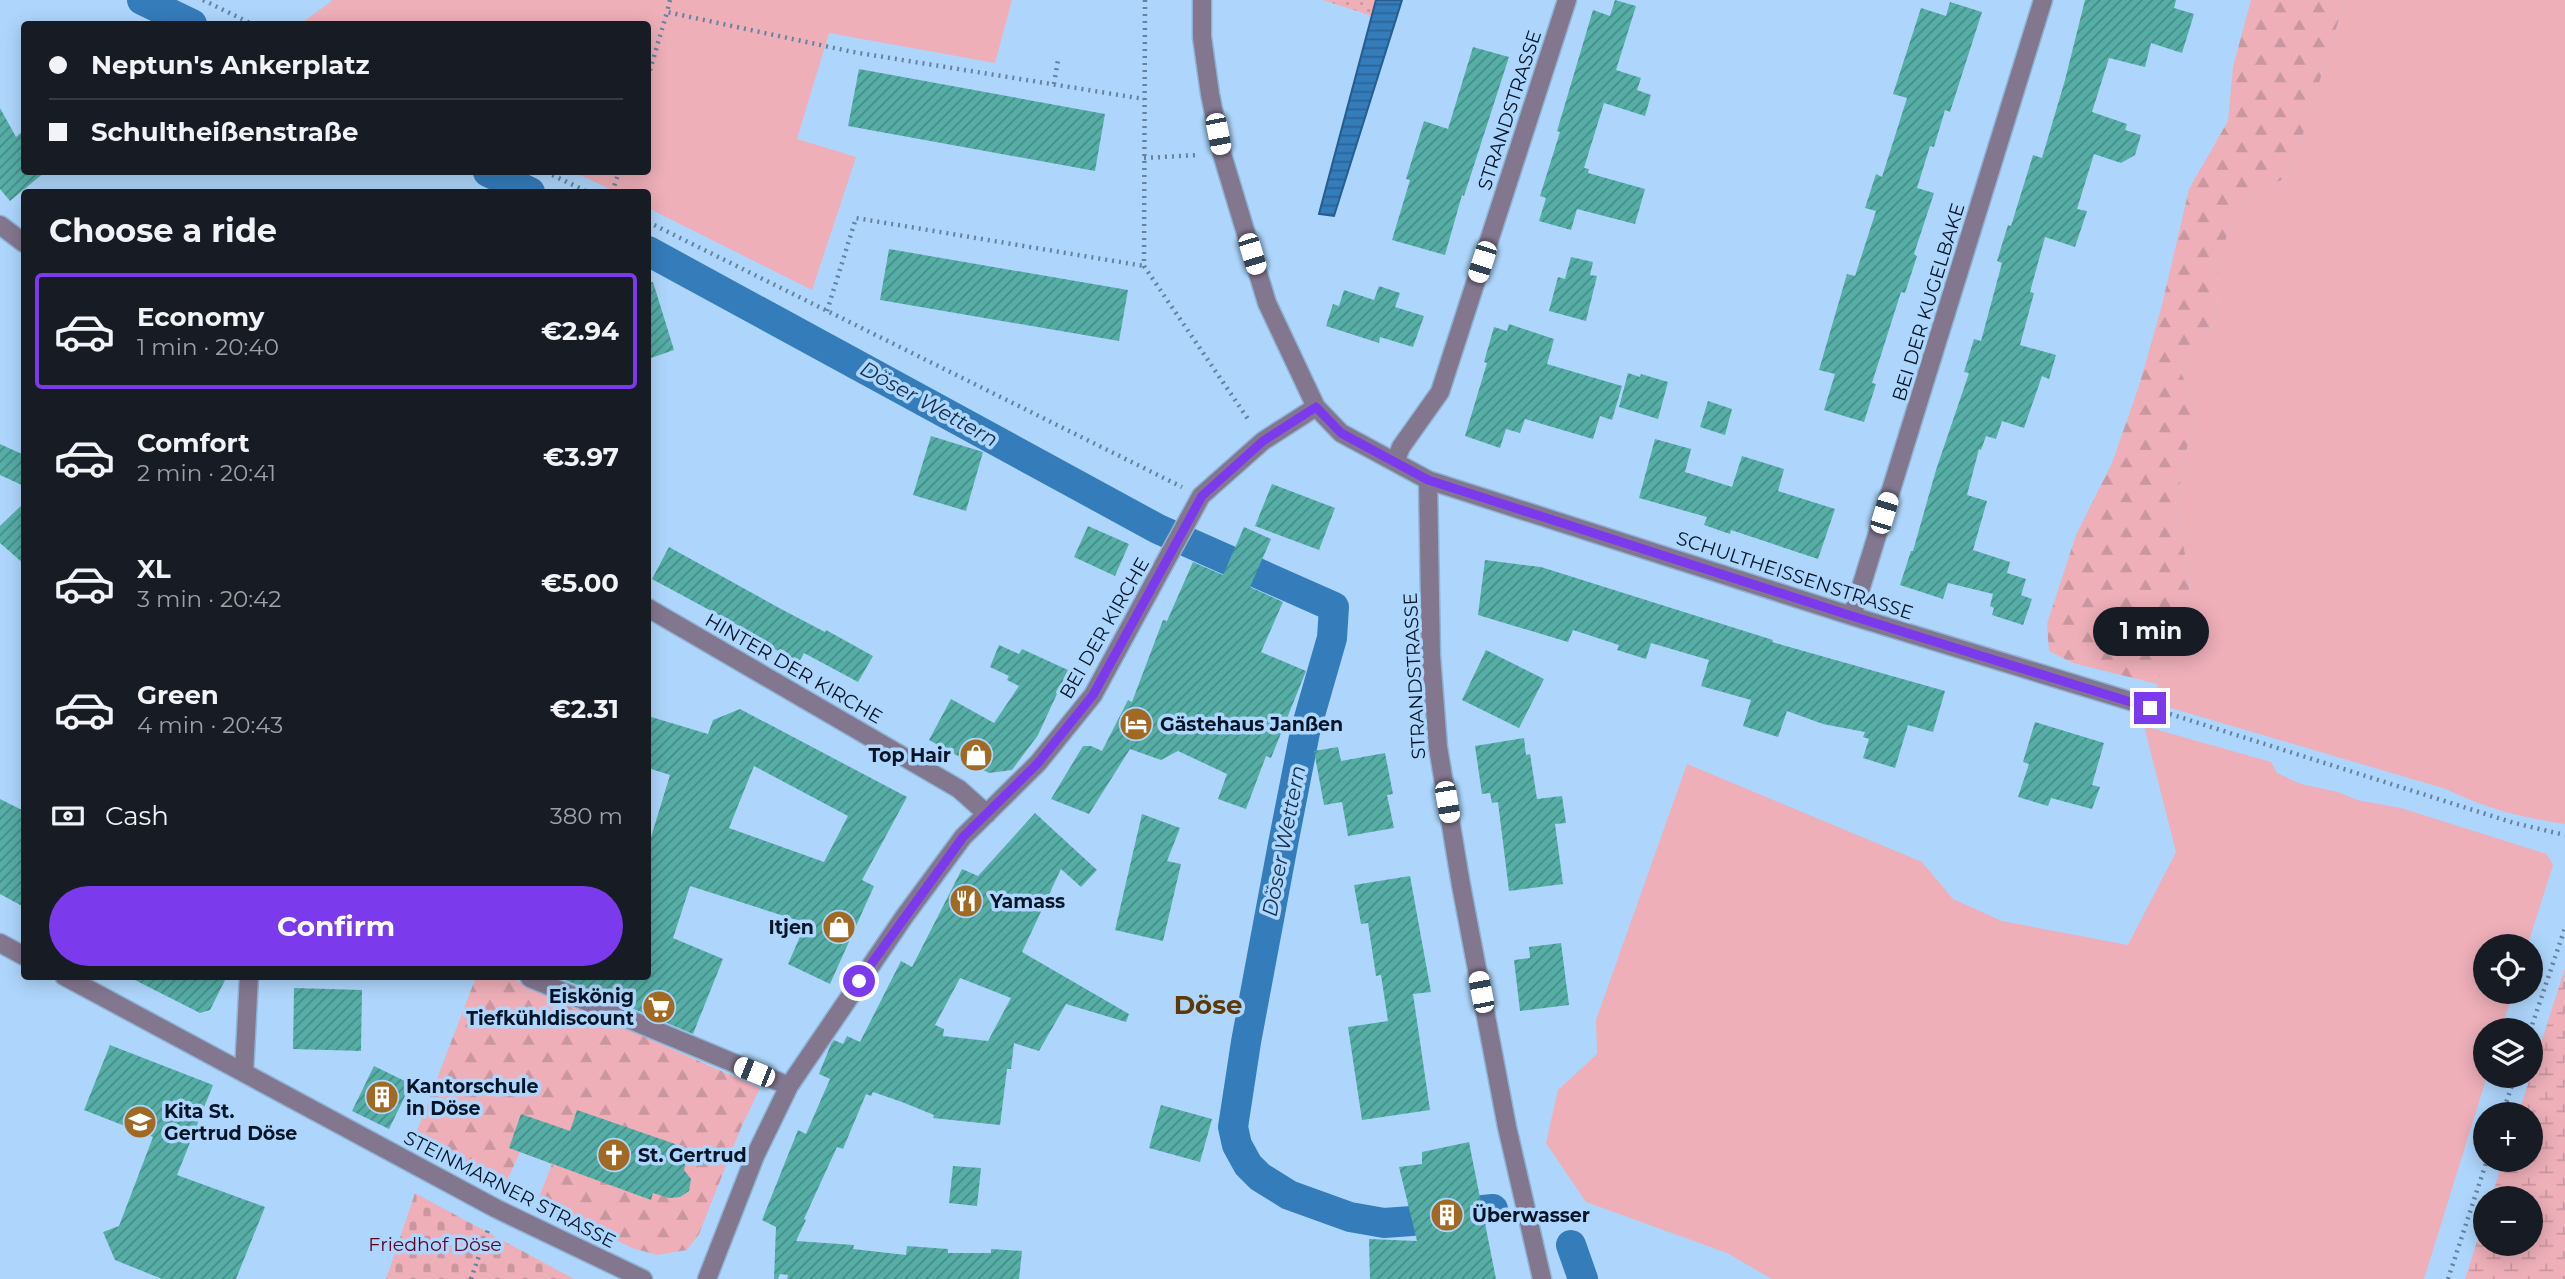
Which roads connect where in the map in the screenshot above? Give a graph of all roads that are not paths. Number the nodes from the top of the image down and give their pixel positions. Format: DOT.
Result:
graph roads {
  1 [pos="1202,0"];
  2 [pos="1567,0"];
  3 [pos="2043,0"];
  4 [pos="0,225"];
  5 [pos="21,241"];
  6 [pos="1316,407"];
  7 [pos="1395,462"];
  8 [pos="1428,480"];
  9 [pos="651,610"];
  10 [pos="1852,616"];
  11 [pos="2150,708"];
  12 [pos="987,814"];
  13 [pos="0,943"];
  14 [pos="21,954"];
  15 [pos="72,980"];
  16 [pos="249,980"];
  17 [pos="535,980"];
  18 [pos="244,1072"];
  19 [pos="789,1086"];
  20 [pos="643,1279"];
  21 [pos="707,1279"];
  22 [pos="1542,1279"];
  1 -- 6 [label="street, SCHULTHEISSENSTRASSE"];
  2 -- 7 [label="street, STRANDSTRASSE"];
  3 -- 10 [label="street, BEI DER KUGELBAKE"];
  4 -- 5 [label="street"];
  6 -- 7 [label="street, SCHULTHEISSENSTRASSE"];
  6 -- 12 [label="street, BEI DER KIRCHE"];
  7 -- 8 [label="street, SCHULTHEISSENSTRASSE"];
  8 -- 10 [label="street, SCHULTHEISSENSTRASSE"];
  8 -- 22 [label="street, STRANDSTRASSE"];
  9 -- 12 [label="street, HINTER DER KIRCHE"];
  10 -- 11 [label="street, SCHULTHEISSENSTRASSE"];
  12 -- 19 [label="street, BEI DER KIRCHE"];
  13 -- 14 [label="street"];
  15 -- 18 [label="street, STEINMARNER STRASSE"];
  16 -- 18 [label="street"];
  17 -- 19 [label="street"];
  18 -- 20 [label="street, STEINMARNER STRASSE"];
  19 -- 21 [label="street, BEI DER KIRCHE"];
}
